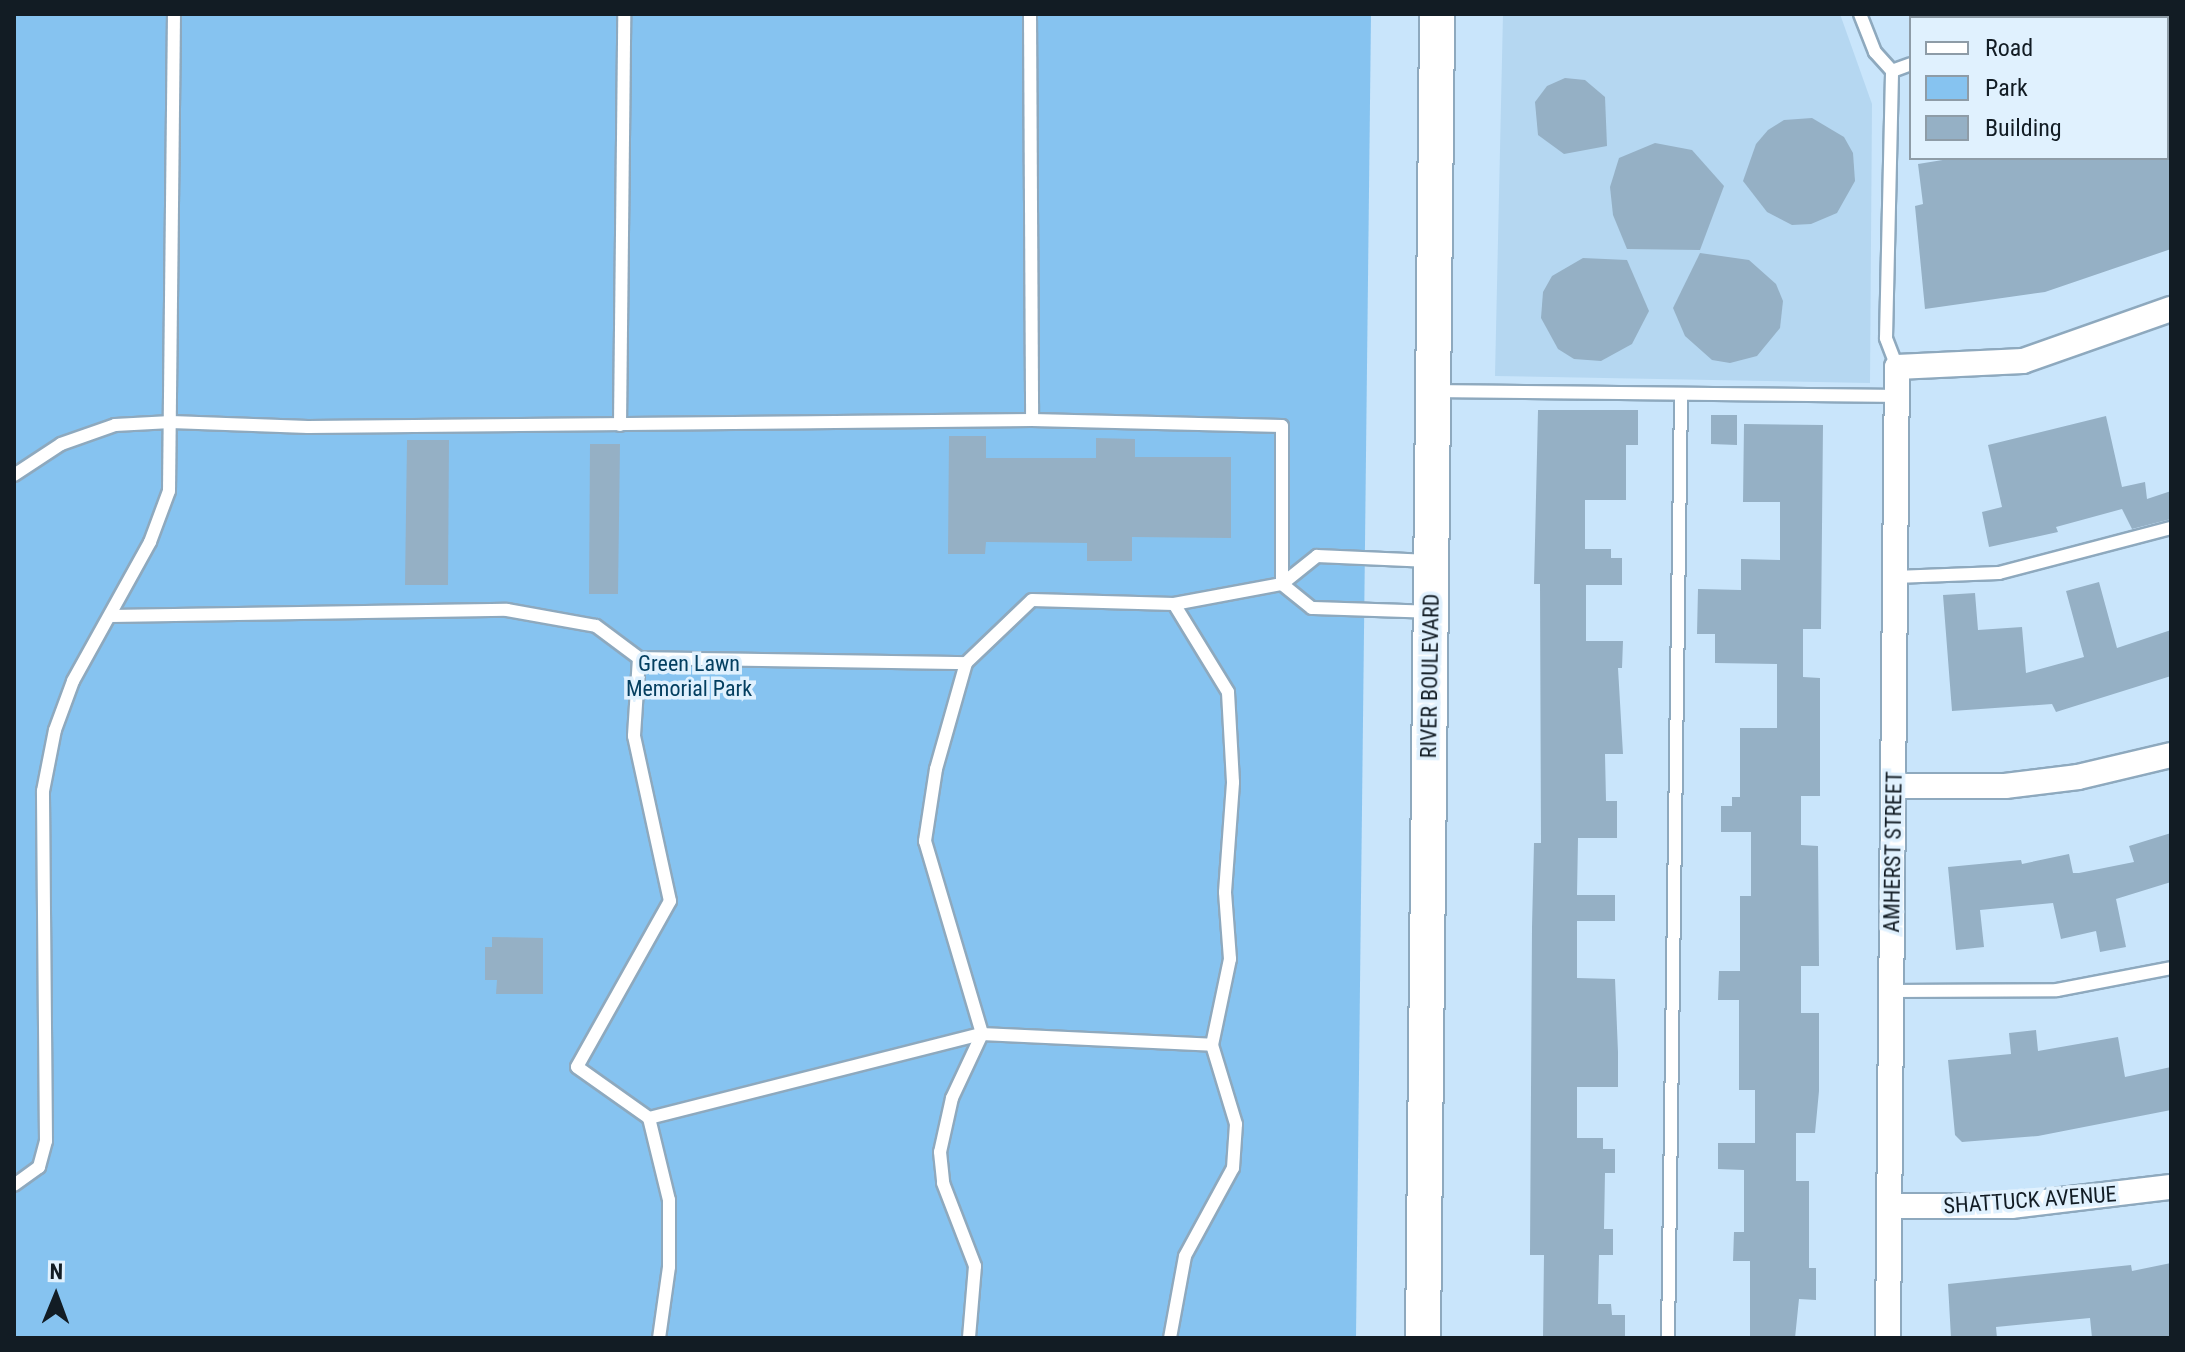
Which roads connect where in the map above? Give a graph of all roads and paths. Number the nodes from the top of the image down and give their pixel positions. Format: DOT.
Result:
graph roads {
  1 [pos="174,14"];
  2 [pos="624,14"];
  3 [pos="1030,14"];
  4 [pos="1437,14"];
  5 [pos="1860,14"];
  6 [pos="1909,65"];
  7 [pos="1892,71"];
  8 [pos="2171,309"];
  9 [pos="1897,367"];
  10 [pos="1433,391"];
  11 [pos="1681,394"];
  12 [pos="1897,396"];
  13 [pos="1032,420"];
  14 [pos="171,422"];
  15 [pos="620,425"];
  16 [pos="14,475"];
  17 [pos="2171,528"];
  18 [pos="1431,561"];
  19 [pos="1895,577"];
  20 [pos="1282,584"];
  21 [pos="1174,604"];
  22 [pos="1431,612"];
  23 [pos="111,616"];
  24 [pos="639,658"];
  25 [pos="966,663"];
  26 [pos="2171,755"];
  27 [pos="1893,786"];
  28 [pos="2171,968"];
  29 [pos="1891,991"];
  30 [pos="982,1034"];
  31 [pos="1212,1045"];
  32 [pos="649,1118"];
  33 [pos="14,1185"];
  34 [pos="2171,1187"];
  35 [pos="1889,1206"];
  36 [pos="659,1338"];
  37 [pos="969,1338"];
  38 [pos="1170,1338"];
  39 [pos="1423,1338"];
  40 [pos="1668,1338"];
  41 [pos="1888,1338"];
  1 -- 14 [label="lane"];
  2 -- 15 [label="lane"];
  3 -- 13 [label="lane"];
  4 -- 10 [label="main road, RIVER BOULEVARD"];
  5 -- 7 [label="lane"];
  6 -- 7 [label="lane"];
  7 -- 9 [label="lane"];
  8 -- 9 [label="street"];
  9 -- 12 [label="street, AMHERST STREET"];
  10 -- 11 [label="lane"];
  10 -- 18 [label="main road, RIVER BOULEVARD"];
  11 -- 12 [label="lane"];
  11 -- 40 [label="lane"];
  12 -- 19 [label="street, AMHERST STREET"];
  13 -- 15 [label="lane"];
  13 -- 20 [label="lane"];
  14 -- 15 [label="lane"];
  14 -- 16 [label="lane"];
  14 -- 23 [label="lane"];
  17 -- 19 [label="lane"];
  18 -- 20 [label="lane"];
  18 -- 22 [label="main road, RIVER BOULEVARD"];
  19 -- 27 [label="street, AMHERST STREET"];
  20 -- 21 [label="lane"];
  20 -- 22 [label="lane"];
  21 -- 25 [label="lane"];
  21 -- 31 [label="lane"];
  22 -- 39 [label="main road, RIVER BOULEVARD"];
  23 -- 24 [label="lane"];
  23 -- 33 [label="lane"];
  24 -- 25 [label="lane"];
  24 -- 32 [label="lane"];
  25 -- 30 [label="lane"];
  26 -- 27 [label="street"];
  27 -- 29 [label="street, AMHERST STREET"];
  28 -- 29 [label="lane"];
  29 -- 35 [label="street, AMHERST STREET"];
  30 -- 31 [label="lane"];
  30 -- 32 [label="lane"];
  30 -- 37 [label="lane"];
  31 -- 38 [label="lane"];
  32 -- 36 [label="lane"];
  34 -- 35 [label="street, SHATTUCK AVENUE"];
  35 -- 41 [label="street, AMHERST STREET"];
}
